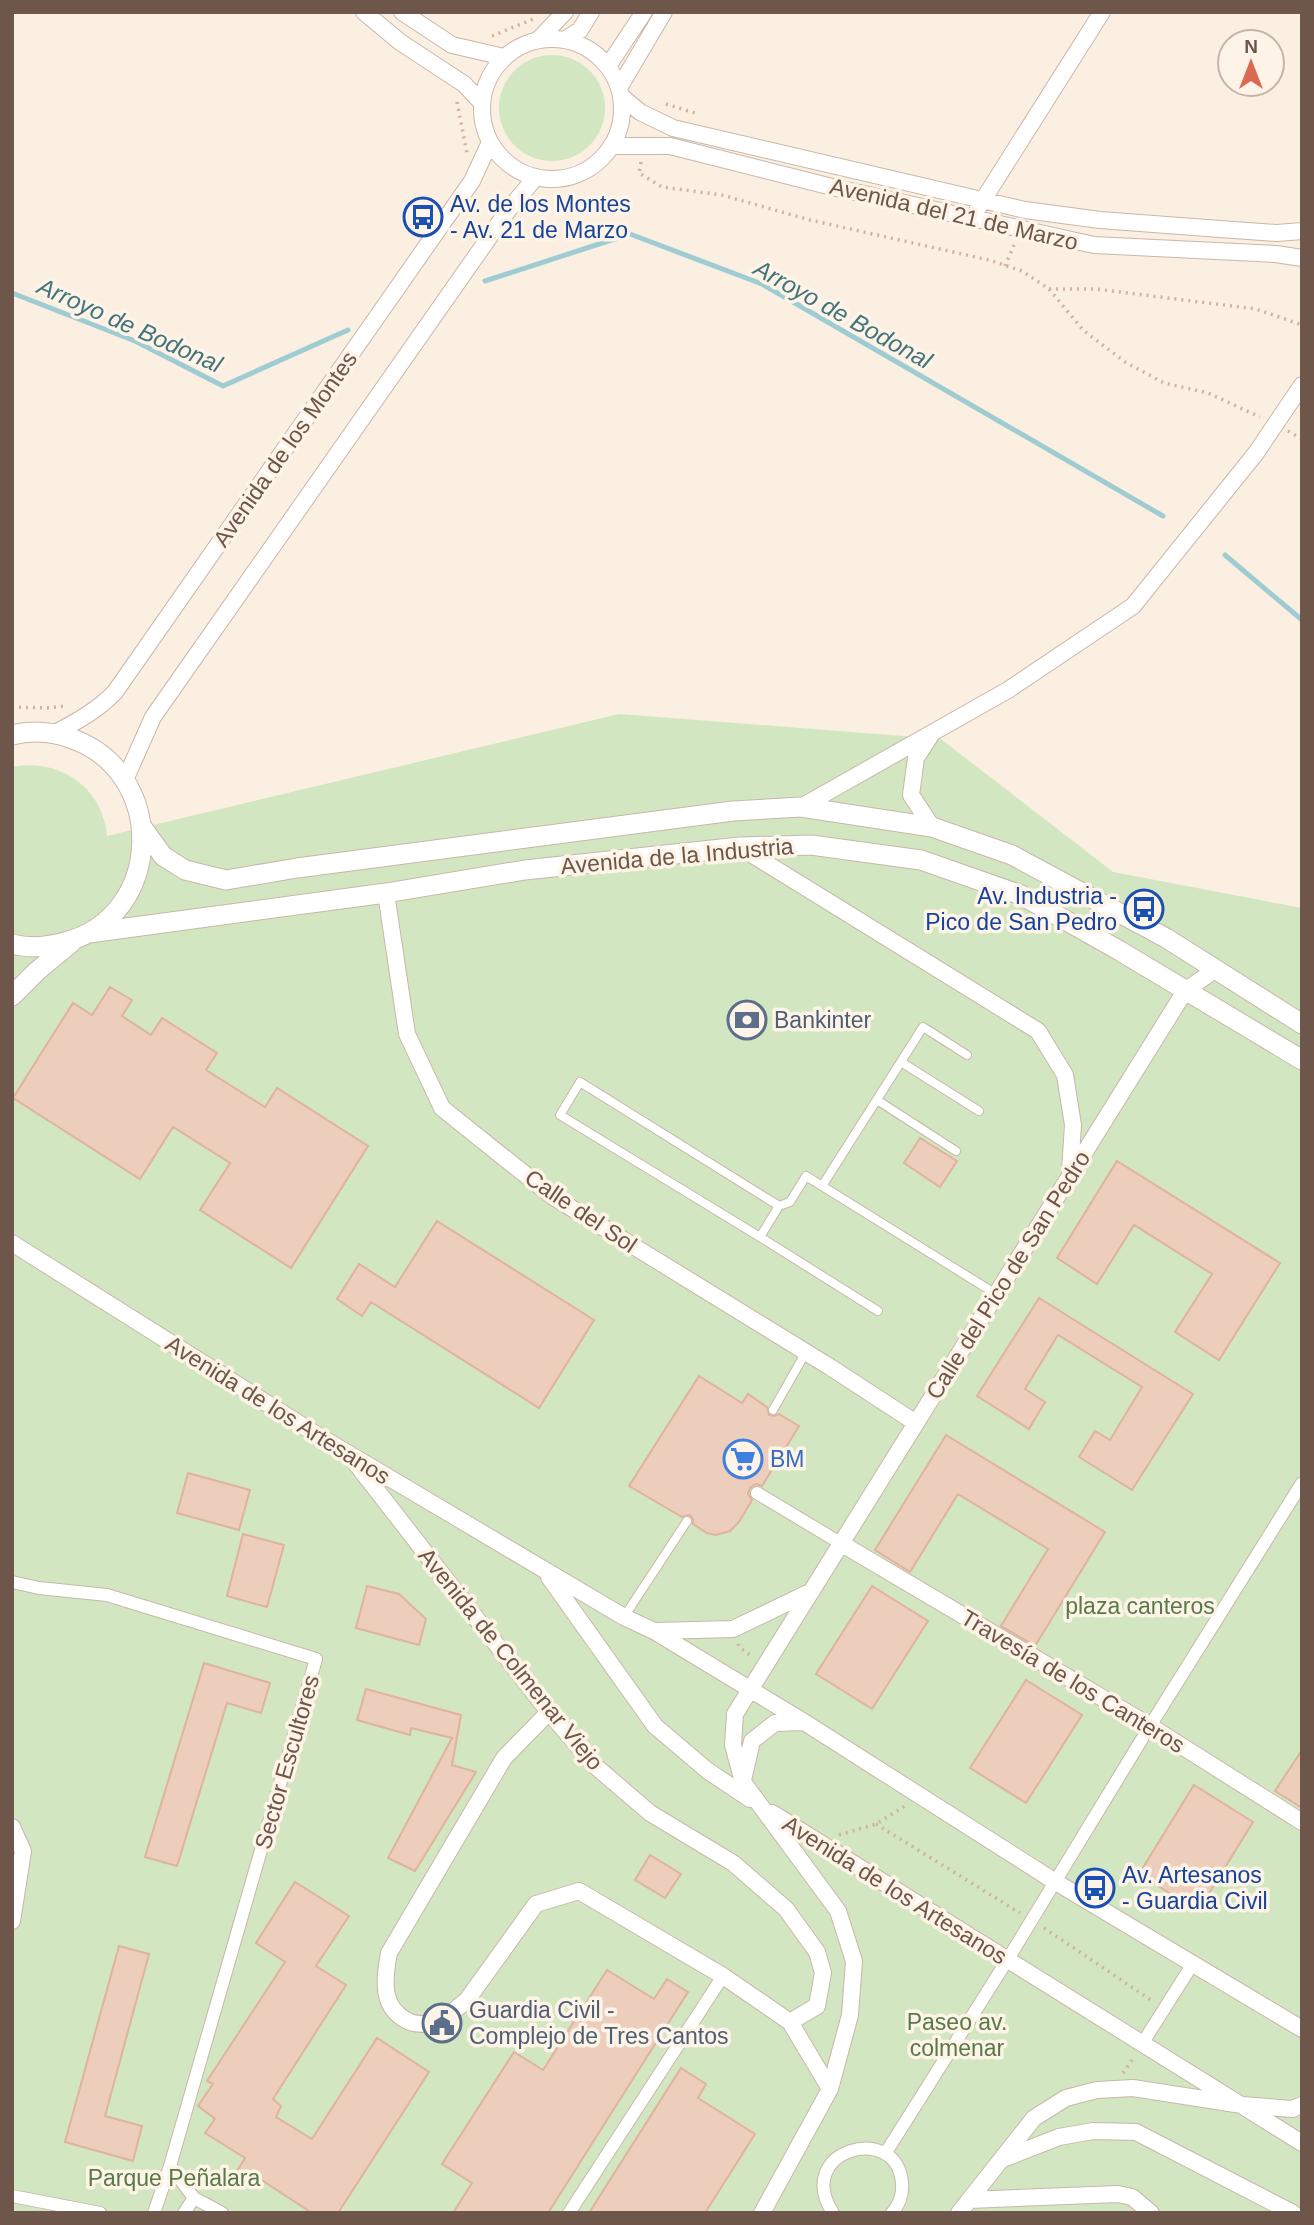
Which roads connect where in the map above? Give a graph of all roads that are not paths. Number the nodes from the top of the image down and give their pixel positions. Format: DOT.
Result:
graph roads {
  1 [pos="364,12"];
  2 [pos="402,12"];
  3 [pos="565,12"];
  4 [pos="591,12"];
  5 [pos="644,12"];
  6 [pos="664,12"];
  7 [pos="1102,12"];
  8 [pos="539,39"];
  9 [pos="565,40"];
  10 [pos="504,57"];
  11 [pos="608,66"];
  12 [pos="620,92"];
  13 [pos="481,102"];
  14 [pos="489,142"];
  15 [pos="611,146"];
  16 [pos="536,177"];
  17 [pos="982,200"];
  18 [pos="971,219"];
  19 [pos="1302,231"];
  20 [pos="1302,258"];
  21 [pos="1302,386"];
  22 [pos="55,733"];
  23 [pos="932,733"];
  24 [pos="12,735"];
  25 [pos="125,780"];
  26 [pos="801,807"];
  27 [pos="142,827"];
  28 [pos="932,827"];
  29 [pos="740,847"];
  30 [pos="386,893"];
  31 [pos="82,936"];
  32 [pos="12,944"];
  33 [pos="1216,969"];
  34 [pos="1185,990"];
  35 [pos="12,996"];
  36 [pos="1302,1024"];
  37 [pos="967,1055"];
  38 [pos="1302,1060"];
  39 [pos="901,1062"];
  40 [pos="877,1100"];
  41 [pos="979,1111"];
  42 [pos="956,1151"];
  43 [pos="1070,1174"];
  44 [pos="822,1186"];
  45 [pos="779,1206"];
  46 [pos="760,1237"];
  47 [pos="12,1243"];
  48 [pos="996,1294"];
  49 [pos="878,1311"];
  50 [pos="806,1352"];
  51 [pos="773,1410"];
  52 [pos="916,1423"];
  53 [pos="348,1453"];
  54 [pos="1302,1483"];
  55 [pos="757,1493"];
  56 [pos="687,1521"];
  57 [pos="842,1544"];
  58 [pos="547,1573"];
  59 [pos="12,1582"];
  60 [pos="812,1591"];
  61 [pos="624,1617"];
  62 [pos="654,1631"];
  63 [pos="751,1690"];
  64 [pos="549,1712"];
  65 [pos="804,1722"];
  66 [pos="1146,1732"];
  67 [pos="743,1782"];
  68 [pos="765,1809"];
  69 [pos="1302,1822"];
  70 [pos="12,1827"];
  71 [pos="1054,1881"];
  72 [pos="12,1921"];
  73 [pos="1008,1959"];
  74 [pos="1192,1965"];
  75 [pos="723,1976"];
  76 [pos="790,2022"];
  77 [pos="1302,2029"];
  78 [pos="1142,2044"];
  79 [pos="830,2090"];
  80 [pos="1302,2092"];
  81 [pos="1242,2105"];
  82 [pos="1297,2107"];
  83 [pos="1302,2143"];
  84 [pos="885,2154"];
  85 [pos="1001,2160"];
  86 [pos="170,2166"];
  87 [pos="12,2196"];
  88 [pos="194,2198"];
  89 [pos="964,2206"];
  90 [pos="100,2213"];
  91 [pos="153,2213"];
  92 [pos="184,2213"];
  93 [pos="222,2213"];
  94 [pos="569,2213"];
  95 [pos="762,2213"];
  96 [pos="833,2213"];
  97 [pos="892,2213"];
  98 [pos="1151,2213"];
  99 [pos="1293,2213"];
  1 -- 13 [label="street"];
  2 -- 10 [label="street"];
  3 -- 8 [label="street"];
  4 -- 9 [label="street"];
  5 -- 11 [label="street"];
  6 -- 12 [label="street"];
  7 -- 17 [label="street"];
  8 -- 9 [label="street"];
  8 -- 10 [label="street"];
  9 -- 11 [label="street"];
  10 -- 13 [label="street"];
  11 -- 12 [label="street"];
  12 -- 15 [label="street"];
  12 -- 17 [label="street, Avenida del 21 de Marzo"];
  13 -- 14 [label="street"];
  14 -- 16 [label="street"];
  14 -- 22 [label="street, Avenida de los Montes"];
  15 -- 16 [label="street"];
  15 -- 18 [label="street, Avenida del 21 de Marzo"];
  16 -- 25 [label="street, Avenida de los Montes"];
  17 -- 18 [label="street"];
  17 -- 19 [label="street, Avenida del 21 de Marzo"];
  18 -- 20 [label="street, Avenida del 21 de Marzo"];
  21 -- 23 [label="street"];
  22 -- 24 [label="street"];
  22 -- 25 [label="street"];
  23 -- 26 [label="street"];
  23 -- 28 [label="street"];
  25 -- 27 [label="street"];
  26 -- 27 [label="street, Avenida de la Industria"];
  26 -- 28 [label="street, Avenida de la Industria"];
  27 -- 31 [label="street"];
  28 -- 33 [label="street, Avenida de la Industria"];
  29 -- 30 [label="street, Avenida de la Industria"];
  29 -- 34 [label="street, Avenida de la Industria"];
  29 -- 43 [label="street"];
  30 -- 31 [label="street, Avenida de la Industria"];
  30 -- 50 [label="street, Calle del Sol"];
  31 -- 32 [label="street, Avenida de la Industria"];
  31 -- 35 [label="street"];
  33 -- 34 [label="street, Calle del Pico de San Pedro"];
  33 -- 36 [label="street, Avenida de la Industria"];
  34 -- 38 [label="street, Avenida de la Industria"];
  34 -- 43 [label="street, Calle del Pico de San Pedro"];
  37 -- 39 [label="lane"];
  39 -- 40 [label="lane"];
  39 -- 41 [label="lane"];
  40 -- 42 [label="lane"];
  40 -- 44 [label="lane"];
  43 -- 48 [label="street, Calle del Pico de San Pedro"];
  44 -- 45 [label="lane"];
  44 -- 48 [label="lane"];
  45 -- 46 [label="lane"];
  45 -- 46 [label="lane"];
  46 -- 49 [label="lane"];
  47 -- 53 [label="street, Avenida de los Artesanos"];
  48 -- 52 [label="street, Calle del Pico de San Pedro"];
  50 -- 51 [label="lane"];
  50 -- 52 [label="street, Calle del Sol"];
  52 -- 57 [label="street, Calle del Pico de San Pedro"];
  53 -- 58 [label="street, Avenida de los Artesanos"];
  53 -- 64 [label="street, Avenida de Colmenar Viejo"];
  54 -- 66 [label="street"];
  55 -- 57 [label="street"];
  56 -- 61 [label="lane"];
  57 -- 60 [label="street, Calle del Pico de San Pedro"];
  57 -- 66 [label="street, Travesía de los Canteros"];
  58 -- 61 [label="street, Avenida de los Artesanos"];
  58 -- 68 [label="street, Avenida de los Artesanos"];
  59 -- 86 [label="street, Sector Escultores"];
  60 -- 62 [label="street"];
  60 -- 63 [label="street, Calle del Pico de San Pedro"];
  61 -- 62 [label="street, Avenida de los Artesanos"];
  62 -- 63 [label="street, Avenida de los Artesanos"];
  63 -- 65 [label="street, Avenida de los Artesanos"];
  63 -- 67 [label="street"];
  64 -- 75 [label="street"];
  64 -- 76 [label="street, Avenida de Colmenar Viejo"];
  65 -- 67 [label="street"];
  65 -- 71 [label="street, Avenida de los Artesanos"];
  66 -- 69 [label="street, Travesía de los Canteros"];
  66 -- 71 [label="street"];
  67 -- 68 [label="street"];
  68 -- 73 [label="street, Avenida de los Artesanos"];
  68 -- 79 [label="street"];
  70 -- 72 [label="street"];
  71 -- 73 [label="street"];
  71 -- 74 [label="street, Avenida de los Artesanos"];
  73 -- 78 [label="street, Avenida de los Artesanos"];
  73 -- 84 [label="street"];
  74 -- 77 [label="street, Avenida de los Artesanos"];
  74 -- 78 [label="street"];
  75 -- 76 [label="street"];
  75 -- 94 [label="street"];
  76 -- 79 [label="street"];
  78 -- 81 [label="street, Avenida de los Artesanos"];
  79 -- 95 [label="street"];
  80 -- 82 [label="street"];
  81 -- 82 [label="street"];
  81 -- 83 [label="street, Avenida de los Artesanos"];
  81 -- 85 [label="street"];
  84 -- 96 [label="street"];
  84 -- 97 [label="street"];
  85 -- 89 [label="street"];
  85 -- 99 [label="street"];
  86 -- 88 [label="street"];
  86 -- 91 [label="street, Sector Escultores"];
  87 -- 90 [label="street"];
  88 -- 92 [label="street"];
  88 -- 93 [label="street"];
  89 -- 98 [label="street"];
}
